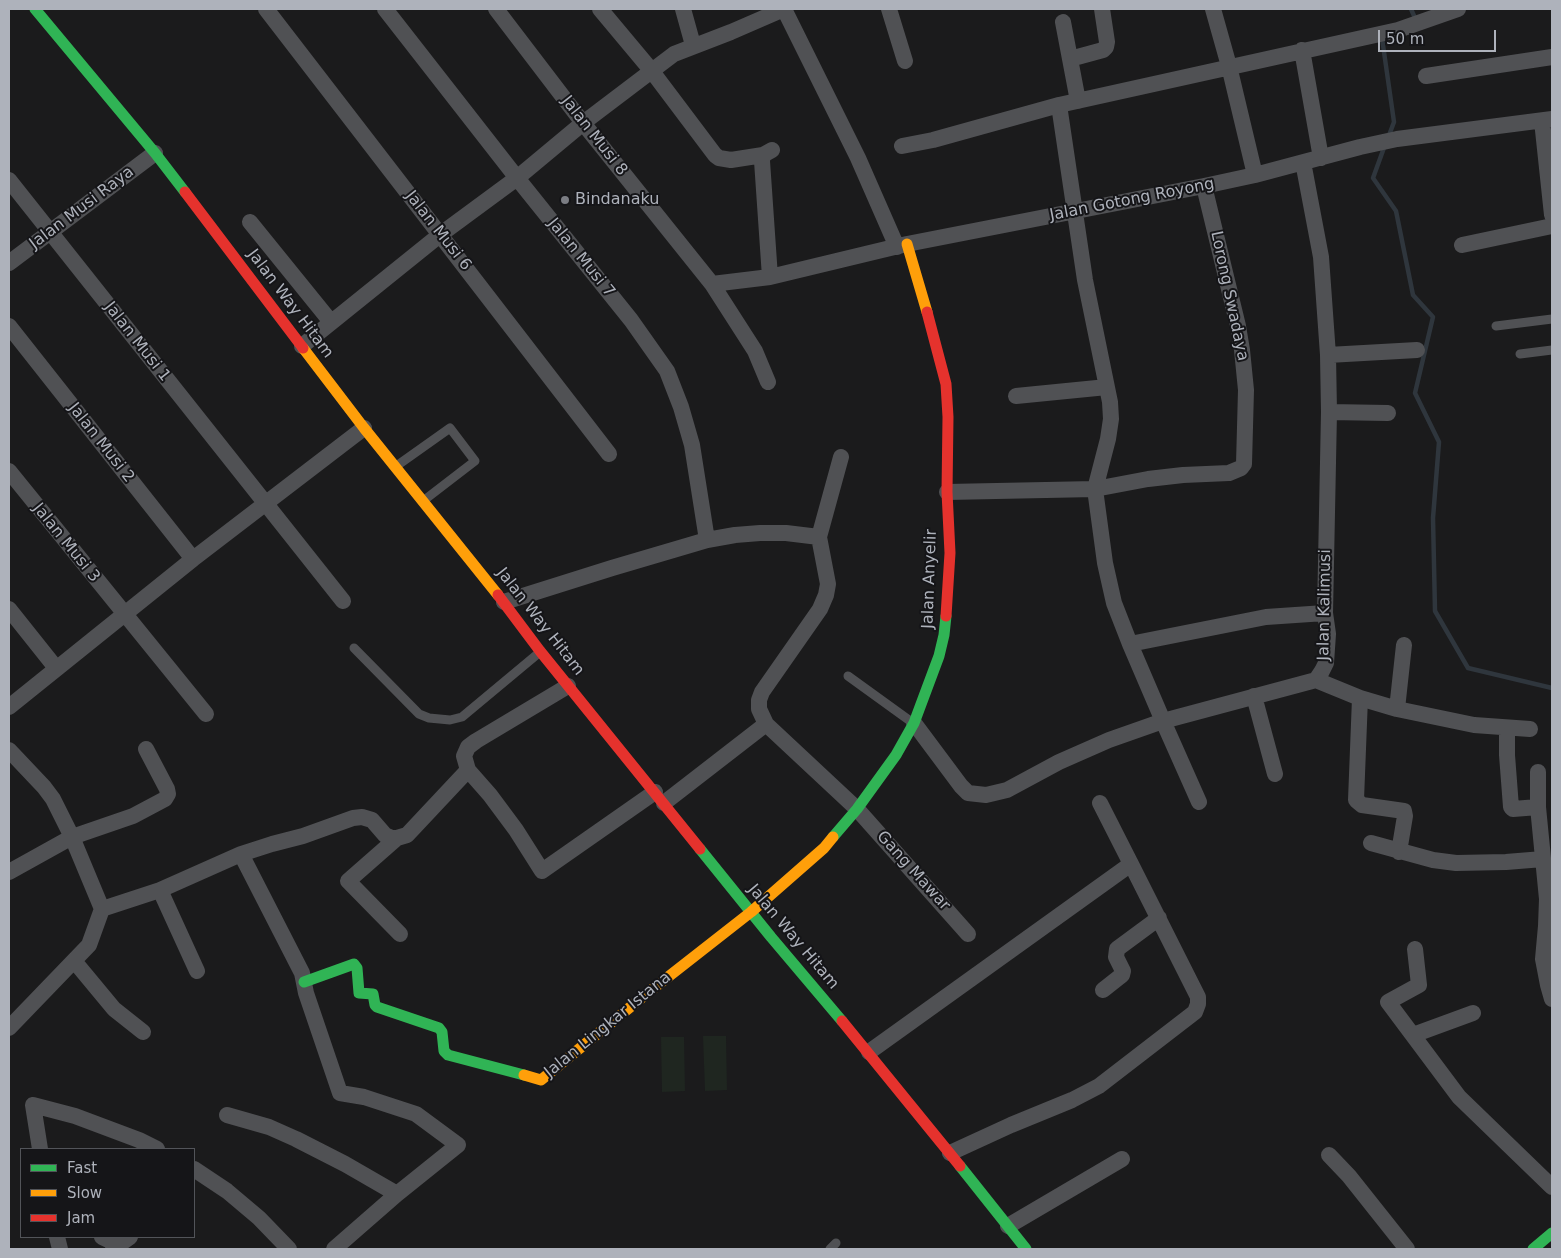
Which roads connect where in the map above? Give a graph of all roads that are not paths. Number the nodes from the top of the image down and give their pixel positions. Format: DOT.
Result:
graph roads {
  1 [pos="35,9"];
  2 [pos="266,9"];
  3 [pos="385,9"];
  4 [pos="496,9"];
  5 [pos="600,9"];
  6 [pos="683,9"];
  7 [pos="784,9"];
  8 [pos="889,9"];
  9 [pos="1102,9"];
  10 [pos="1213,9"];
  11 [pos="1458,9"];
  12 [pos="1063,22"];
  13 [pos="693,46"];
  14 [pos="1302,50"];
  15 [pos="1552,56"];
  16 [pos="1070,60"];
  17 [pos="905,61"];
  18 [pos="1229,66"];
  19 [pos="651,70"];
  20 [pos="1426,76"];
  21 [pos="1078,101"];
  22 [pos="1059,105"];
  23 [pos="1547,120"];
  24 [pos="583,123"];
  25 [pos="902,146"];
  26 [pos="155,153"];
  27 [pos="1321,158"];
  28 [pos="1303,162"];
  29 [pos="1255,175"];
  30 [pos="517,178"];
  31 [pos="9,180"];
  32 [pos="1204,186"];
  33 [pos="1075,212"];
  34 [pos="1552,216"];
  35 [pos="250,222"];
  36 [pos="1552,226"];
  37 [pos="49,231"];
  38 [pos="440,234"];
  39 [pos="902,245"];
  40 [pos="1462,245"];
  41 [pos="9,262"];
  42 [pos="770,277"];
  43 [pos="712,284"];
  44 [pos="1552,319"];
  45 [pos="331,322"];
  46 [pos="9,326"];
  47 [pos="1496,326"];
  48 [pos="302,346"];
  49 [pos="1416,350"];
  50 [pos="1552,350"];
  51 [pos="1520,354"];
  52 [pos="1328,355"];
  53 [pos="768,382"];
  54 [pos="1107,387"];
  55 [pos="1016,396"];
  56 [pos="1329,412"];
  57 [pos="1388,413"];
  58 [pos="364,428"];
  59 [pos="610,454"];
  60 [pos="841,457"];
  61 [pos="395,467"];
  62 [pos="9,471"];
  63 [pos="1095,489"];
  64 [pos="947,492"];
  65 [pos="423,501"];
  66 [pos="266,503"];
  67 [pos="819,538"];
  68 [pos="707,540"];
  69 [pos="193,560"];
  70 [pos="342,601"];
  71 [pos="504,602"];
  72 [pos="9,609"];
  73 [pos="1325,613"];
  74 [pos="124,614"];
  75 [pos="1130,644"];
  76 [pos="1404,645"];
  77 [pos="354,648"];
  78 [pos="540,652"];
  79 [pos="56,668"];
  80 [pos="848,676"];
  81 [pos="1316,680"];
  82 [pos="568,686"];
  83 [pos="1254,696"];
  84 [pos="1360,698"];
  85 [pos="9,707"];
  86 [pos="1396,709"];
  87 [pos="206,714"];
  88 [pos="1163,721"];
  89 [pos="914,723"];
  90 [pos="766,724"];
  91 [pos="1507,728"];
  92 [pos="1530,729"];
  93 [pos="9,750"];
  94 [pos="146,750"];
  95 [pos="468,770"];
  96 [pos="1538,772"];
  97 [pos="1275,774"];
  98 [pos="660,798"];
  99 [pos="1200,802"];
  100 [pos="1100,803"];
  101 [pos="1538,807"];
  102 [pos="857,809"];
  103 [pos="72,837"];
  104 [pos="397,838"];
  105 [pos="1371,843"];
  106 [pos="1399,852"];
  107 [pos="241,854"];
  108 [pos="1543,858"];
  109 [pos="1131,864"];
  110 [pos="9,872"];
  111 [pos="160,890"];
  112 [pos="102,909"];
  113 [pos="751,912"];
  114 [pos="1159,918"];
  115 [pos="400,934"];
  116 [pos="968,934"];
  117 [pos="1416,948"];
  118 [pos="1548,955"];
  119 [pos="75,962"];
  120 [pos="197,971"];
  121 [pos="305,988"];
  122 [pos="1103,990"];
  123 [pos="1552,999"];
  124 [pos="1473,1013"];
  125 [pos="9,1028"];
  126 [pos="143,1032"];
  127 [pos="1413,1035"];
  128 [pos="869,1052"];
  129 [pos="227,1115"];
  130 [pos="40,1148"];
  131 [pos="155,1148"];
  132 [pos="950,1153"];
  133 [pos="1329,1155"];
  134 [pos="1122,1159"];
  135 [pos="195,1170"];
  136 [pos="1552,1187"];
  137 [pos="397,1194"];
  138 [pos="1008,1226"];
  139 [pos="1552,1233"];
  140 [pos="105,1238"];
  141 [pos="121,1244"];
  142 [pos="284,1248"];
  143 [pos="334,1249"];
  144 [pos="1026,1249"];
  145 [pos="1407,1249"];
  146 [pos="1533,1249"];
  1 -- 26 [label="main road, Jalan Way Hitam"];
  2 -- 38 [label="street, Jalan Musi 6"];
  3 -- 30 [label="street, Jalan Musi 7"];
  4 -- 24 [label="street, Jalan Musi 8"];
  5 -- 19 [label="street"];
  6 -- 13 [label="street"];
  7 -- 13 [label="street"];
  7 -- 39 [label="street"];
  8 -- 17 [label="street"];
  9 -- 16 [label="street"];
  10 -- 18 [label="street"];
  11 -- 14 [label="street"];
  12 -- 16 [label="street"];
  13 -- 19 [label="street"];
  14 -- 18 [label="street"];
  14 -- 27 [label="street"];
  15 -- 20 [label="street"];
  16 -- 21 [label="street"];
  18 -- 21 [label="street"];
  18 -- 29 [label="street"];
  19 -- 24 [label="street"];
  19 -- 42 [label="street"];
  21 -- 22 [label="street"];
  22 -- 25 [label="street"];
  22 -- 33 [label="street"];
  23 -- 27 [label="street, Jalan Gotong Royong"];
  23 -- 34 [label="street"];
  24 -- 30 [label="street"];
  24 -- 43 [label="street, Jalan Musi 8"];
  26 -- 37 [label="street, Jalan Musi Raya"];
  26 -- 48 [label="main road, Jalan Way Hitam"];
  27 -- 28 [label="street, Jalan Gotong Royong"];
  28 -- 29 [label="street, Jalan Gotong Royong"];
  28 -- 52 [label="street, Jalan Kalimusi"];
  29 -- 32 [label="street, Jalan Gotong Royong"];
  30 -- 38 [label="street"];
  30 -- 68 [label="street, Jalan Musi 7"];
  31 -- 37 [label="street, Jalan Musi 1"];
  32 -- 33 [label="street, Jalan Gotong Royong"];
  32 -- 63 [label="street, Lorong Swadaya"];
  33 -- 39 [label="street, Jalan Gotong Royong"];
  33 -- 54 [label="street"];
  35 -- 45 [label="street"];
  36 -- 40 [label="street"];
  37 -- 41 [label="street, Jalan Musi Raya"];
  37 -- 66 [label="street, Jalan Musi 1"];
  38 -- 45 [label="street"];
  38 -- 59 [label="street, Jalan Musi 6"];
  39 -- 42 [label="street, Jalan Gotong Royong"];
  39 -- 64 [label="main road, Jalan Anyelir"];
  42 -- 43 [label="street, Jalan Gotong Royong"];
  43 -- 53 [label="street, Jalan Musi 8"];
  44 -- 47 [label="lane"];
  45 -- 48 [label="street"];
  46 -- 69 [label="street, Jalan Musi 2"];
  48 -- 58 [label="main road, Jalan Way Hitam"];
  49 -- 52 [label="street"];
  50 -- 51 [label="lane"];
  52 -- 56 [label="street, Jalan Kalimusi"];
  54 -- 55 [label="street"];
  54 -- 63 [label="street"];
  56 -- 57 [label="street"];
  56 -- 73 [label="street, Jalan Kalimusi"];
  58 -- 61 [label="main road, Jalan Way Hitam"];
  58 -- 66 [label="street"];
  60 -- 67 [label="street"];
  61 -- 65 [label="main road, Jalan Way Hitam"];
  61 -- 65 [label="lane"];
  62 -- 74 [label="street, Jalan Musi 3"];
  63 -- 64 [label="street"];
  63 -- 75 [label="street"];
  64 -- 89 [label="main road, Jalan Anyelir"];
  65 -- 71 [label="main road, Jalan Way Hitam"];
  66 -- 69 [label="street"];
  66 -- 70 [label="street, Jalan Musi 1"];
  67 -- 68 [label="street"];
  67 -- 90 [label="street"];
  68 -- 71 [label="street"];
  69 -- 74 [label="street"];
  71 -- 78 [label="main road, Jalan Way Hitam"];
  72 -- 79 [label="street"];
  73 -- 75 [label="street"];
  73 -- 81 [label="street, Jalan Kalimusi"];
  74 -- 79 [label="street"];
  74 -- 87 [label="street, Jalan Musi 3"];
  75 -- 88 [label="street"];
  76 -- 86 [label="street"];
  77 -- 78 [label="lane"];
  78 -- 82 [label="main road, Jalan Way Hitam"];
  79 -- 85 [label="street"];
  80 -- 89 [label="lane"];
  81 -- 83 [label="street, Jalan Kalimusi"];
  81 -- 84 [label="street"];
  82 -- 95 [label="street"];
  82 -- 98 [label="main road, Jalan Way Hitam"];
  83 -- 88 [label="street, Jalan Kalimusi"];
  83 -- 97 [label="street"];
  84 -- 86 [label="street"];
  84 -- 106 [label="street"];
  86 -- 91 [label="street"];
  88 -- 89 [label="street, Jalan Kalimusi"];
  88 -- 99 [label="street"];
  89 -- 102 [label="main road, Jalan Anyelir"];
  90 -- 98 [label="street"];
  90 -- 102 [label="street, Gang Mawar"];
  91 -- 92 [label="street"];
  91 -- 101 [label="street"];
  93 -- 103 [label="street"];
  94 -- 103 [label="street"];
  95 -- 98 [label="street"];
  95 -- 104 [label="street"];
  96 -- 101 [label="street"];
  98 -- 113 [label="main road, Jalan Way Hitam"];
  100 -- 109 [label="street"];
  101 -- 108 [label="street"];
  102 -- 113 [label="main road, Jalan Anyelir"];
  102 -- 116 [label="street, Gang Mawar"];
  103 -- 110 [label="street"];
  103 -- 112 [label="street"];
  104 -- 107 [label="street"];
  104 -- 115 [label="street"];
  105 -- 106 [label="street"];
  106 -- 108 [label="street"];
  107 -- 111 [label="street"];
  107 -- 121 [label="street"];
  108 -- 118 [label="street"];
  109 -- 114 [label="street"];
  109 -- 128 [label="street"];
  111 -- 112 [label="street"];
  111 -- 120 [label="street"];
  112 -- 119 [label="street"];
  113 -- 121 [label="main road, Jalan Lingkar Istana"];
  113 -- 128 [label="main road, Jalan Way Hitam"];
  114 -- 122 [label="street"];
  114 -- 132 [label="street"];
  117 -- 127 [label="street"];
  118 -- 123 [label="street"];
  119 -- 125 [label="street"];
  119 -- 126 [label="street"];
  121 -- 137 [label="street"];
  124 -- 127 [label="street"];
  127 -- 136 [label="street"];
  128 -- 132 [label="main road, Jalan Way Hitam"];
  129 -- 137 [label="street"];
  130 -- 131 [label="street"];
  132 -- 138 [label="main road, Jalan Way Hitam"];
  133 -- 145 [label="street"];
  134 -- 138 [label="street"];
  135 -- 142 [label="street"];
  137 -- 143 [label="street"];
  138 -- 144 [label="main road, Jalan Way Hitam"];
  139 -- 146 [label="main road"];
  140 -- 141 [label="street"];
}
